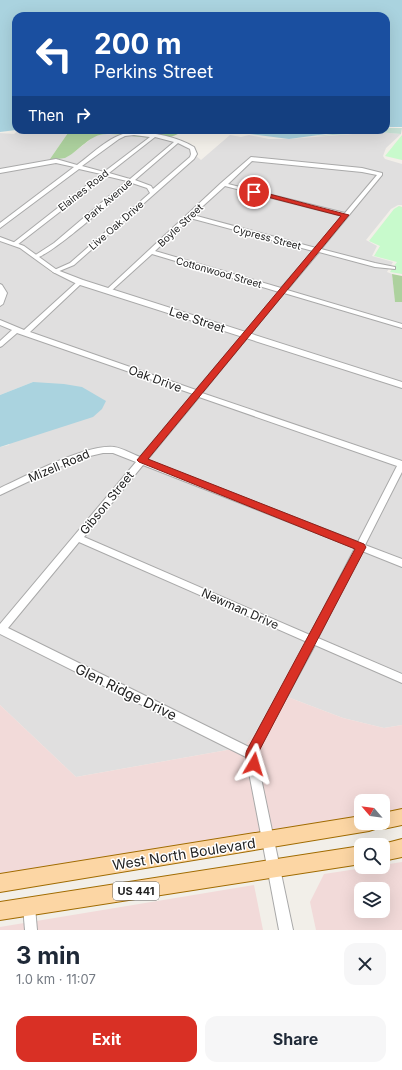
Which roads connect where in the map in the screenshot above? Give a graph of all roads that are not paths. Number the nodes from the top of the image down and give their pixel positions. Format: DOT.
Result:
graph roads {
  1 [pos="152,137"];
  2 [pos="178,141"];
  3 [pos="251,159"];
  4 [pos="80,166"];
  5 [pos="0,171"];
  6 [pos="105,173"];
  7 [pos="132,180"];
  8 [pos="223,184"];
  9 [pos="152,192"];
  10 [pos="346,215"];
  11 [pos="189,216"];
  12 [pos="0,226"];
  13 [pos="0,239"];
  14 [pos="15,244"];
  15 [pos="316,250"];
  16 [pos="152,252"];
  17 [pos="36,257"];
  18 [pos="393,268"];
  19 [pos="55,272"];
  20 [pos="80,282"];
  21 [pos="0,286"];
  22 [pos="283,290"];
  23 [pos="108,291"];
  24 [pos="0,304"];
  25 [pos="0,322"];
  26 [pos="402,326"];
  27 [pos="16,330"];
  28 [pos="25,333"];
  29 [pos="246,335"];
  30 [pos="0,345"];
  31 [pos="402,385"];
  32 [pos="197,394"];
  33 [pos="142,460"];
  34 [pos="402,465"];
  35 [pos="0,492"];
  36 [pos="78,538"];
  37 [pos="361,547"];
  38 [pos="402,563"];
  39 [pos="0,629"];
  40 [pos="312,641"];
  41 [pos="402,679"];
  42 [pos="251,754"];
  43 [pos="402,817"];
  44 [pos="390,819"];
  45 [pos="354,826"];
  46 [pos="268,840"];
  47 [pos="402,848"];
  48 [pos="390,851"];
  49 [pos="354,856"];
  50 [pos="273,870"];
  51 [pos="0,883"];
  52 [pos="29,906"];
  53 [pos="0,911"];
  54 [pos="31,930"];
  55 [pos="286,930"];
  1 -- 2 [label="street"];
  1 -- 4 [label="street"];
  1 -- 6 [label="street, Elaines Road"];
  2 -- 7 [label="street, Park Avenue"];
  2 -- 9 [label="street, Live Oak Drive"];
  3 -- 8 [label="street, Boyle Street"];
  3 -- 10 [label="street, Gibson Street"];
  4 -- 5 [label="street"];
  4 -- 6 [label="street"];
  4 -- 12 [label="street"];
  6 -- 7 [label="street"];
  6 -- 14 [label="street, Elaines Road"];
  7 -- 9 [label="street"];
  7 -- 17 [label="street, Park Avenue"];
  8 -- 10 [label="street"];
  8 -- 11 [label="street, Boyle Street"];
  9 -- 19 [label="street, Live Oak Drive"];
  10 -- 15 [label="street, Gibson Street"];
  11 -- 15 [label="street, Cypress Street"];
  11 -- 16 [label="street, Boyle Street"];
  13 -- 14 [label="street, Lee Street"];
  14 -- 17 [label="street, Lee Street"];
  15 -- 18 [label="street, Cypress Street"];
  15 -- 22 [label="street, Gibson Street"];
  16 -- 22 [label="street, Cottonwood Street"];
  16 -- 23 [label="street, Boyle Street"];
  17 -- 19 [label="street, Lee Street"];
  19 -- 20 [label="street, Lee Street"];
  20 -- 23 [label="street, Lee Street"];
  20 -- 28 [label="street"];
  21 -- 24 [label="street"];
  22 -- 26 [label="street, Cottonwood Street"];
  22 -- 29 [label="street, Gibson Street"];
  23 -- 29 [label="street, Lee Street"];
  25 -- 27 [label="street, Oak Drive"];
  27 -- 28 [label="street, Oak Drive"];
  27 -- 30 [label="street"];
  28 -- 32 [label="street, Oak Drive"];
  29 -- 31 [label="street, Lee Street"];
  29 -- 32 [label="street, Gibson Street"];
  32 -- 33 [label="street, Gibson Street"];
  32 -- 34 [label="street, Oak Drive"];
  33 -- 35 [label="street, Mizell Road"];
  33 -- 36 [label="street, Gibson Street"];
  33 -- 37 [label="street, Mizell Road"];
  34 -- 37 [label="street"];
  36 -- 39 [label="street, Gibson Street"];
  36 -- 40 [label="street, Newman Drive"];
  37 -- 38 [label="street, Mizell Road"];
  37 -- 40 [label="street"];
  39 -- 42 [label="street, Glen Ridge Drive"];
  40 -- 41 [label="street, Newman Drive"];
  40 -- 42 [label="street"];
  42 -- 46 [label="street"];
  43 -- 44 [label="main road"];
  45 -- 46 [label="main road, West North Boulevard / US 441"];
  46 -- 50 [label="street"];
  46 -- 51 [label="main road, West North Boulevard / US 441"];
  47 -- 48 [label="main road"];
  49 -- 50 [label="main road, US 441"];
  50 -- 52 [label="main road, US 441"];
  50 -- 55 [label="street"];
  52 -- 53 [label="main road, US 441"];
  52 -- 54 [label="street"];
}
